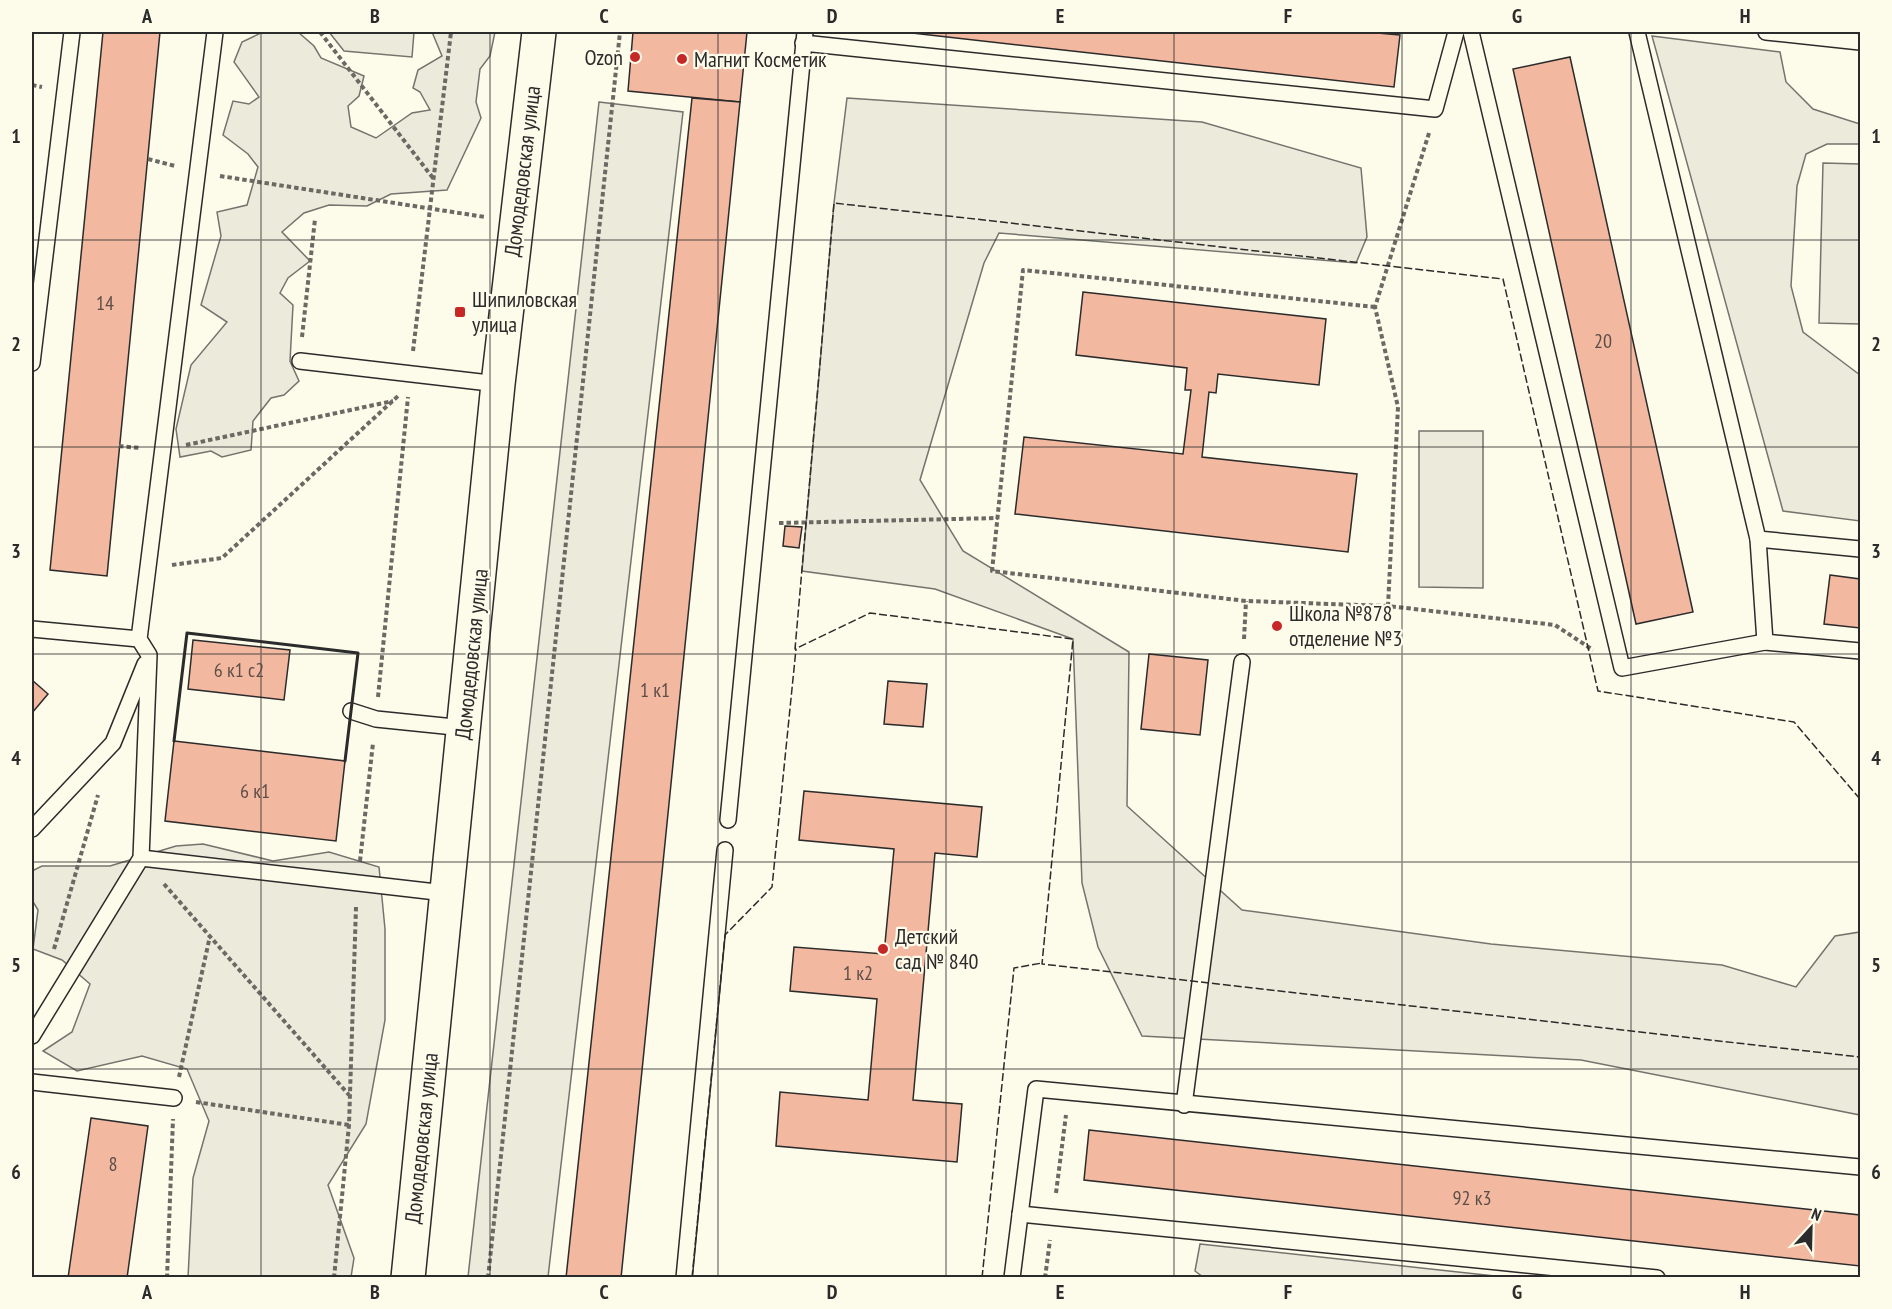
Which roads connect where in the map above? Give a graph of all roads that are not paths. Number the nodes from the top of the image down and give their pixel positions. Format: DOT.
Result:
graph roads {
  1 [pos="72,32"];
  2 [pos="215,32"];
  3 [pos="539,32"];
  4 [pos="1456,32"];
  5 [pos="1471,32"];
  6 [pos="1637,32"];
  7 [pos="1766,32"];
  8 [pos="804,37"];
  9 [pos="1860,42"];
  10 [pos="300,361"];
  11 [pos="32,363"];
  12 [pos="498,384"];
  13 [pos="1758,538"];
  14 [pos="1860,549"];
  15 [pos="32,629"];
  16 [pos="139,639"];
  17 [pos="1765,642"];
  18 [pos="1860,651"];
  19 [pos="149,655"];
  20 [pos="1242,662"];
  21 [pos="351,711"];
  22 [pos="464,728"];
  23 [pos="728,820"];
  24 [pos="32,829"];
  25 [pos="725,850"];
  26 [pos="141,858"];
  27 [pos="445,893"];
  28 [pos="32,1035"];
  29 [pos="32,1082"];
  30 [pos="174,1098"];
  31 [pos="1184,1105"];
  32 [pos="1860,1167"];
  33 [pos="1020,1214"];
  34 [pos="408,1278"];
  35 [pos="684,1278"];
  36 [pos="1012,1278"];
  37 [pos="1657,1278"];
  1 -- 11 [label="lane"];
  2 -- 16 [label="lane"];
  3 -- 12 [label="street, Домодедовская улица"];
  4 -- 8 [label="lane"];
  5 -- 17 [label="lane"];
  6 -- 13 [label="lane"];
  7 -- 9 [label="lane"];
  8 -- 23 [label="lane"];
  10 -- 12 [label="lane"];
  12 -- 22 [label="street, Домодедовская улица"];
  13 -- 14 [label="lane"];
  13 -- 17 [label="lane"];
  15 -- 16 [label="lane"];
  16 -- 19 [label="lane"];
  17 -- 18 [label="lane"];
  19 -- 24 [label="lane"];
  19 -- 26 [label="lane"];
  20 -- 31 [label="lane"];
  21 -- 22 [label="lane"];
  22 -- 27 [label="street, Домодедовская улица"];
  25 -- 35 [label="lane"];
  26 -- 27 [label="lane"];
  26 -- 28 [label="lane"];
  27 -- 34 [label="street, Домодедовская улица"];
  29 -- 30 [label="lane"];
  31 -- 32 [label="lane"];
  31 -- 33 [label="lane"];
  33 -- 36 [label="lane"];
  33 -- 37 [label="lane"];
}
